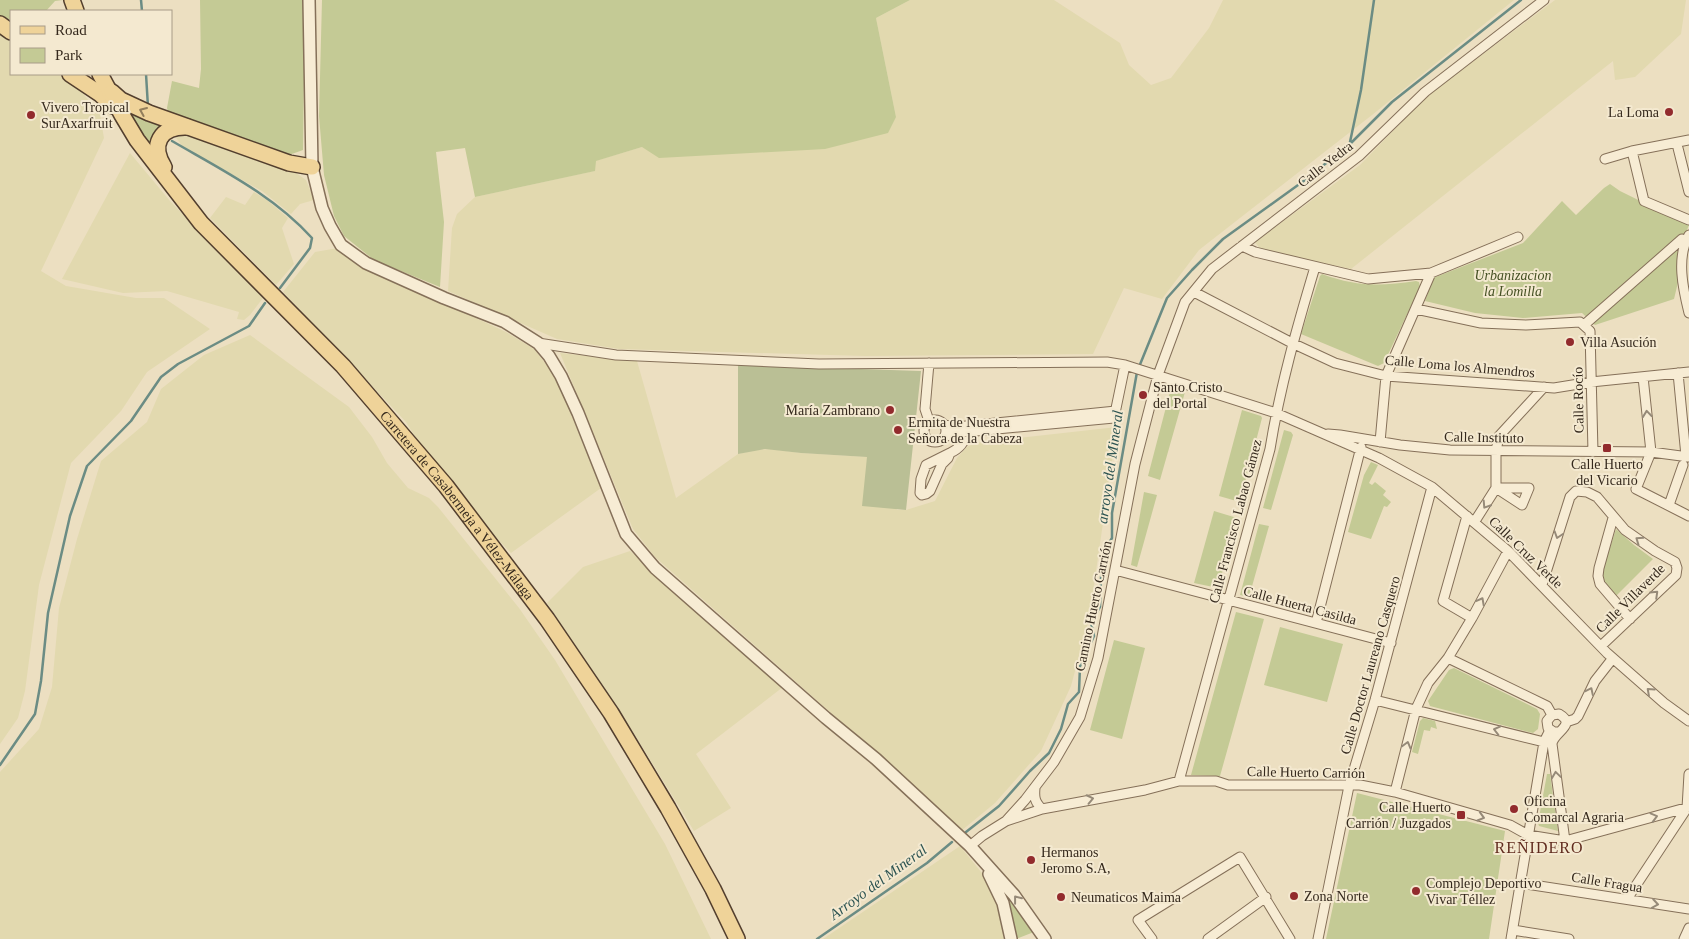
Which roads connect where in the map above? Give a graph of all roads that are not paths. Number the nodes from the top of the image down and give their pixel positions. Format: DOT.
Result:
graph roads {
  1 [pos="309,0"];
  2 [pos="1544,0"];
  3 [pos="72,75"];
  4 [pos="103,78"];
  5 [pos="122,115"];
  6 [pos="189,127"];
  7 [pos="1689,140"];
  8 [pos="1678,148"];
  9 [pos="1632,151"];
  10 [pos="1605,159"];
  11 [pos="312,167"];
  12 [pos="1689,192"];
  13 [pos="184,201"];
  14 [pos="1689,220"];
  15 [pos="1518,237"];
  16 [pos="1685,237"];
  17 [pos="1242,246"];
  18 [pos="1315,267"];
  19 [pos="1431,273"];
  20 [pos="1194,292"];
  21 [pos="1416,309"];
  22 [pos="1689,313"];
  23 [pos="1582,324"];
  24 [pos="538,343"];
  25 [pos="1292,343"];
  26 [pos="929,363"];
  27 [pos="1126,365"];
  28 [pos="1689,372"];
  29 [pos="1678,373"];
  30 [pos="1158,375"];
  31 [pos="1386,376"];
  32 [pos="1643,377"];
  33 [pos="1591,382"];
  34 [pos="1544,387"];
  35 [pos="1276,413"];
  36 [pos="1115,414"];
  37 [pos="929,421"];
  38 [pos="944,425"];
  39 [pos="967,432"];
  40 [pos="1322,434"];
  41 [pos="944,436"];
  42 [pos="1373,445"];
  43 [pos="1360,450"];
  44 [pos="1496,451"];
  45 [pos="1593,452"];
  46 [pos="1650,452"];
  47 [pos="950,453"];
  48 [pos="1686,460"];
  49 [pos="1432,487"];
  50 [pos="1669,505"];
  51 [pos="1689,516"];
  52 [pos="1471,518"];
  53 [pos="1613,518"];
  54 [pos="1508,551"];
  55 [pos="1115,570"];
  56 [pos="1542,585"];
  57 [pos="1229,600"];
  58 [pos="1472,618"];
  59 [pos="1630,619"];
  60 [pos="1316,623"];
  61 [pos="1391,643"];
  62 [pos="1601,646"];
  63 [pos="1448,658"];
  64 [pos="1613,658"];
  65 [pos="1375,700"];
  66 [pos="1416,710"];
  67 [pos="1552,715"];
  68 [pos="1689,721"];
  69 [pos="1566,722"];
  70 [pos="1550,730"];
  71 [pos="1560,732"];
  72 [pos="1544,742"];
  73 [pos="1689,774"];
  74 [pos="1179,781"];
  75 [pos="1349,786"];
  76 [pos="1035,788"];
  77 [pos="1395,792"];
  78 [pos="1688,808"];
  79 [pos="1042,809"];
  80 [pos="1006,821"];
  81 [pos="1528,834"];
  82 [pos="1565,841"];
  83 [pos="970,846"];
  84 [pos="980,857"];
  85 [pos="1520,883"];
  86 [pos="1266,898"];
  87 [pos="1627,899"];
  88 [pos="1689,909"];
  89 [pos="1689,928"];
  90 [pos="1512,934"];
  91 [pos="737,939"];
  92 [pos="1011,939"];
  93 [pos="1045,939"];
  94 [pos="1152,939"];
  95 [pos="1208,939"];
  96 [pos="1290,939"];
  97 [pos="1318,939"];
  98 [pos="1569,939"];
  99 [pos="1684,939"];
  1 -- 11 [label="street"];
  2 -- 17 [label="street, Calle Yedra"];
  3 -- 5 [label="main road"];
  4 -- 5 [label="main road"];
  6 -- 4 [label="main road, one-way"];
  5 -- 13 [label="main road, Carretera de Casabermeja a Vélez-Málaga"];
  6 -- 11 [label="main road"];
  6 -- 13 [label="main road"];
  7 -- 9 [label="street"];
  8 -- 12 [label="street"];
  9 -- 10 [label="street"];
  9 -- 14 [label="street"];
  11 -- 24 [label="street"];
  13 -- 91 [label="main road, Carretera de Casabermeja a Vélez-Málaga"];
  15 -- 19 [label="street"];
  16 -- 22 [label="street"];
  16 -- 23 [label="street"];
  17 -- 18 [label="street"];
  17 -- 20 [label="street, Calle Yedra"];
  18 -- 19 [label="street"];
  18 -- 25 [label="street, Calle Francisco Labao Gámez"];
  19 -- 21 [label="street"];
  20 -- 25 [label="street, Calle Loma los Almendros"];
  20 -- 30 [label="street, Calle Yedra"];
  21 -- 23 [label="street"];
  21 -- 31 [label="street"];
  23 -- 33 [label="street, Calle Rocío"];
  24 -- 26 [label="street, Calle Cruz Verde"];
  24 -- 83 [label="street"];
  25 -- 31 [label="street, Calle Loma los Almendros"];
  25 -- 35 [label="street, Calle Francisco Labao Gámez"];
  26 -- 27 [label="street, Calle Cruz Verde"];
  26 -- 37 [label="street"];
  27 -- 30 [label="street, Calle Cruz Verde"];
  27 -- 36 [label="street"];
  28 -- 29 [label="street, Calle Loma los Almendros"];
  29 -- 32 [label="street, Calle Loma los Almendros"];
  29 -- 48 [label="street"];
  30 -- 35 [label="street, Calle Cruz Verde"];
  30 -- 55 [label="street, Camino Huerto Carrión"];
  31 -- 34 [label="street, Calle Loma los Almendros"];
  31 -- 42 [label="street"];
  32 -- 33 [label="street, Calle Loma los Almendros"];
  46 -- 32 [label="street, one-way"];
  33 -- 34 [label="street, Calle Loma los Almendros"];
  33 -- 45 [label="street, Calle Rocío"];
  34 -- 44 [label="street"];
  35 -- 40 [label="street, Calle Cruz Verde"];
  35 -- 57 [label="street, Calle Francisco Labao Gámez"];
  36 -- 38 [label="street"];
  36 -- 39 [label="street"];
  37 -- 38 [label="street"];
  37 -- 41 [label="street"];
  38 -- 41 [label="street"];
  39 -- 41 [label="street"];
  39 -- 47 [label="street"];
  40 -- 42 [label="street, Calle Cruz Verde"];
  40 -- 43 [label="street, Calle Cruz Verde"];
  42 -- 43 [label="street"];
  42 -- 44 [label="street, Calle Instituto"];
  42 -- 49 [label="street, Calle Cruz Verde"];
  43 -- 60 [label="street"];
  44 -- 45 [label="street, Calle Instituto"];
  44 -- 52 [label="street, one-way"];
  45 -- 46 [label="street"];
  46 -- 48 [label="street"];
  46 -- 50 [label="street"];
  47 -- 47 [label="street"];
  48 -- 50 [label="street"];
  49 -- 52 [label="street, Calle Cruz Verde"];
  49 -- 61 [label="street, Calle Doctor Laureano Casquero"];
  50 -- 51 [label="street"];
  52 -- 54 [label="street, Calle Cruz Verde"];
  52 -- 58 [label="street"];
  53 -- 56 [label="street, one-way"];
  53 -- 59 [label="street"];
  59 -- 53 [label="street, Calle Villaverde, one-way"];
  54 -- 56 [label="street, Calle Cruz Verde"];
  58 -- 54 [label="street, one-way"];
  55 -- 57 [label="street, Calle Huerta Casilda"];
  55 -- 76 [label="street, Camino Huerto Carrión"];
  56 -- 62 [label="street, Calle Cruz Verde"];
  57 -- 60 [label="street, Calle Huerta Casilda"];
  57 -- 74 [label="street, Calle Francisco Labao Gámez"];
  58 -- 63 [label="street"];
  59 -- 62 [label="street, Calle Villaverde"];
  60 -- 61 [label="street, Calle Huerta Casilda"];
  61 -- 65 [label="street, Calle Doctor Laureano Casquero"];
  62 -- 64 [label="street, Calle Cruz Verde"];
  63 -- 66 [label="street"];
  63 -- 67 [label="street"];
  68 -- 64 [label="street, Calle Cruz Verde, one-way"];
  69 -- 64 [label="street, one-way"];
  65 -- 66 [label="street"];
  65 -- 75 [label="street, Calle Doctor Laureano Casquero"];
  72 -- 66 [label="street, one-way"];
  77 -- 66 [label="street, one-way"];
  67 -- 69 [label="street"];
  67 -- 70 [label="street"];
  69 -- 71 [label="street"];
  70 -- 71 [label="street"];
  70 -- 72 [label="street"];
  82 -- 71 [label="street, one-way"];
  72 -- 81 [label="street"];
  73 -- 78 [label="street"];
  74 -- 75 [label="street, Calle Huerto Carrión"];
  79 -- 74 [label="street, Calle Huerto Carrión, one-way"];
  75 -- 77 [label="street, Calle Huerto Carrión"];
  75 -- 97 [label="street, Calle Doctor Laureano Casquero"];
  76 -- 79 [label="street"];
  76 -- 80 [label="street, Camino Huerto Carrión"];
  77 -- 81 [label="street, Calle Huerto Carrión, one-way"];
  82 -- 78 [label="street, Calle Huerto Carrión, one-way"];
  78 -- 87 [label="street"];
  79 -- 80 [label="street, Calle Huerto Carrión"];
  80 -- 83 [label="street"];
  81 -- 82 [label="street, Calle Huerto Carrión"];
  81 -- 85 [label="street"];
  83 -- 84 [label="street"];
  84 -- 92 [label="street"];
  93 -- 84 [label="street, one-way"];
  85 -- 87 [label="street, Calle Fragua"];
  85 -- 90 [label="street"];
  86 -- 94 [label="street"];
  86 -- 95 [label="street"];
  86 -- 96 [label="street"];
  87 -- 88 [label="street, Calle Fragua, one-way"];
  89 -- 99 [label="street"];
  90 -- 98 [label="street"];
}
